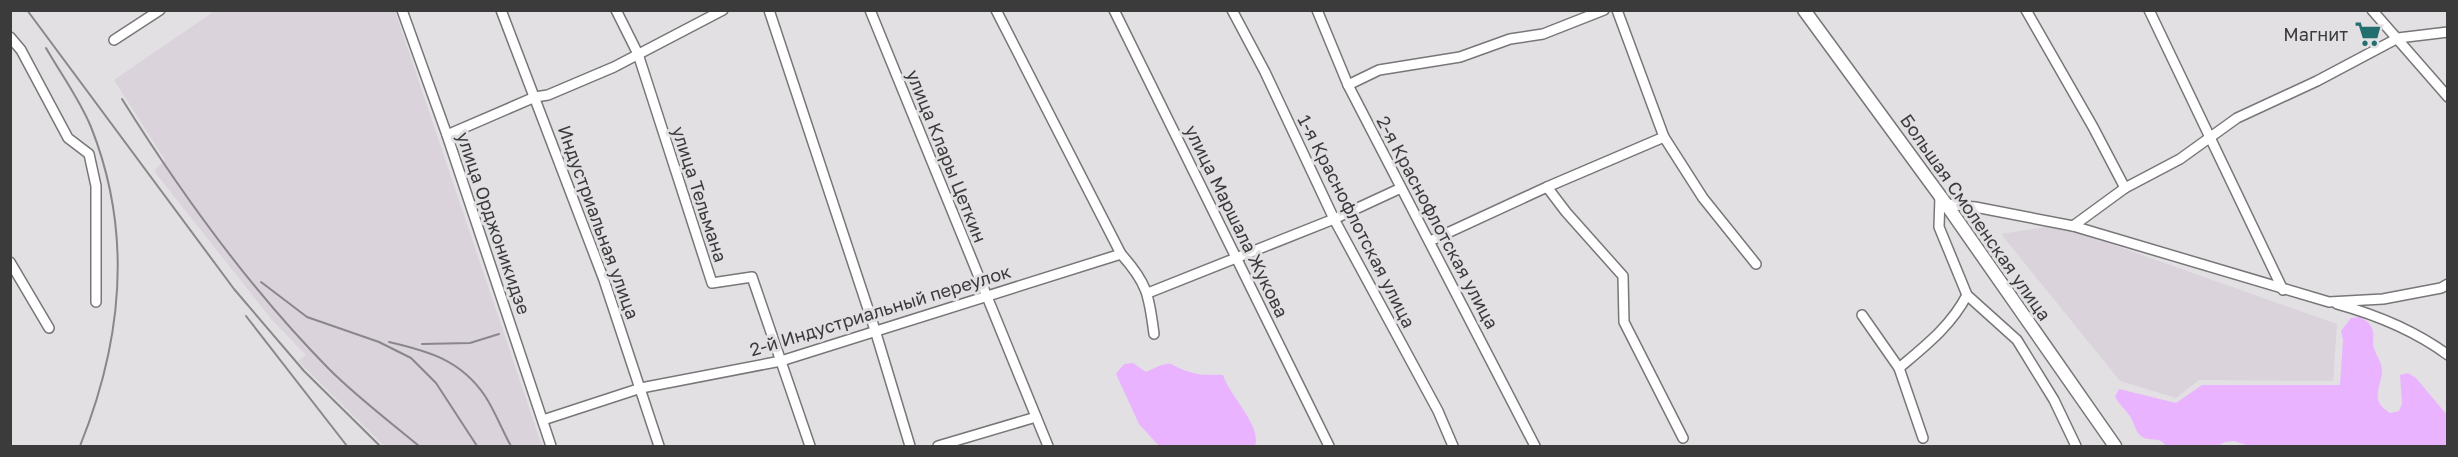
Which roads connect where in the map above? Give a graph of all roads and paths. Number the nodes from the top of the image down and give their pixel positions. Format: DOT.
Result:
graph roads {
  1 [pos="160,10"];
  2 [pos="402,10"];
  3 [pos="501,10"];
  4 [pos="615,10"];
  5 [pos="723,10"];
  6 [pos="769,10"];
  7 [pos="870,10"];
  8 [pos="996,10"];
  9 [pos="1114,10"];
  10 [pos="1232,10"];
  11 [pos="1317,10"];
  12 [pos="1604,10"];
  13 [pos="1617,10"];
  14 [pos="1804,10"];
  15 [pos="2025,10"];
  16 [pos="2149,10"];
  17 [pos="2372,10"];
  18 [pos="2448,33"];
  19 [pos="10,37"];
  20 [pos="2398,38"];
  21 [pos="114,40"];
  22 [pos="638,54"];
  23 [pos="1348,86"];
  24 [pos="535,97"];
  25 [pos="2448,97"];
  26 [pos="447,135"];
  27 [pos="2209,136"];
  28 [pos="1664,137"];
  29 [pos="1547,187"];
  30 [pos="1401,188"];
  31 [pos="2125,188"];
  32 [pos="1943,200"];
  33 [pos="1334,219"];
  34 [pos="2073,226"];
  35 [pos="1430,241"];
  36 [pos="1121,254"];
  37 [pos="1237,258"];
  38 [pos="10,262"];
  39 [pos="1756,264"];
  40 [pos="2448,284"];
  41 [pos="2283,290"];
  42 [pos="1148,293"];
  43 [pos="1967,295"];
  44 [pos="986,296"];
  45 [pos="96,302"];
  46 [pos="2329,302"];
  47 [pos="1862,315"];
  48 [pos="49,328"];
  49 [pos="875,330"];
  50 [pos="1154,334"];
  51 [pos="2448,355"];
  52 [pos="781,361"];
  53 [pos="1899,368"];
  54 [pos="641,388"];
  55 [pos="1035,417"];
  56 [pos="543,420"];
  57 [pos="1683,438"];
  58 [pos="1923,438"];
  59 [pos="551,447"];
  60 [pos="659,447"];
  61 [pos="810,447"];
  62 [pos="910,447"];
  63 [pos="938,447"];
  64 [pos="1048,447"];
  65 [pos="1329,447"];
  66 [pos="1453,447"];
  67 [pos="1535,447"];
  68 [pos="2076,447"];
  69 [pos="2115,447"];
  1 -- 21 [label="street"];
  2 -- 26 [label="street, улица Орджоникидзе"];
  3 -- 24 [label="street, Индустриальная улица"];
  4 -- 22 [label="street, улица Тельмана"];
  5 -- 22 [label="street"];
  6 -- 49 [label="street"];
  7 -- 44 [label="street, улица Клары Цеткин"];
  8 -- 36 [label="street"];
  9 -- 37 [label="street, улица Маршала Жукова"];
  10 -- 33 [label="street, 1-я Краснофлотская улица"];
  11 -- 23 [label="street, 2-я Краснофлотская улица"];
  12 -- 23 [label="street"];
  13 -- 28 [label="street"];
  14 -- 32 [label="main road, Большая Смоленская улица"];
  15 -- 31 [label="street"];
  16 -- 27 [label="street"];
  17 -- 20 [label="street"];
  18 -- 20 [label="street"];
  19 -- 45 [label="street"];
  20 -- 25 [label="street"];
  20 -- 27 [label="street"];
  22 -- 24 [label="street"];
  22 -- 52 [label="street, улица Тельмана"];
  23 -- 30 [label="street, 2-я Краснофлотская улица"];
  24 -- 26 [label="street"];
  24 -- 54 [label="street, Индустриальная улица"];
  26 -- 56 [label="street, улица Орджоникидзе"];
  27 -- 31 [label="street"];
  27 -- 41 [label="street"];
  28 -- 29 [label="street"];
  28 -- 39 [label="street"];
  29 -- 35 [label="street"];
  29 -- 57 [label="street"];
  30 -- 33 [label="street"];
  30 -- 35 [label="street, 2-я Краснофлотская улица"];
  31 -- 34 [label="street"];
  32 -- 34 [label="street"];
  32 -- 43 [label="street"];
  32 -- 69 [label="main road, Большая Смоленская улица"];
  33 -- 37 [label="street"];
  33 -- 66 [label="street, 1-я Краснофлотская улица"];
  34 -- 41 [label="street"];
  35 -- 67 [label="street, 2-я Краснофлотская улица"];
  36 -- 42 [label="street"];
  36 -- 44 [label="street, 2-й Индустриальный переулок"];
  37 -- 42 [label="street"];
  37 -- 65 [label="street, улица Маршала Жукова"];
  38 -- 48 [label="street"];
  40 -- 46 [label="street"];
  41 -- 46 [label="street"];
  42 -- 50 [label="street"];
  43 -- 53 [label="street"];
  43 -- 68 [label="street"];
  44 -- 49 [label="street, 2-й Индустриальный переулок"];
  44 -- 55 [label="street, улица Клары Цеткин"];
  46 -- 51 [label="street"];
  47 -- 53 [label="street"];
  49 -- 52 [label="street, 2-й Индустриальный переулок"];
  49 -- 62 [label="street"];
  52 -- 54 [label="street, 2-й Индустриальный переулок"];
  52 -- 61 [label="street, улица Тельмана"];
  53 -- 58 [label="street"];
  54 -- 56 [label="street, 2-й Индустриальный переулок"];
  54 -- 60 [label="street, Индустриальная улица"];
  55 -- 63 [label="street"];
  55 -- 64 [label="street, улица Клары Цеткин"];
  56 -- 59 [label="street, улица Орджоникидзе"];
}
